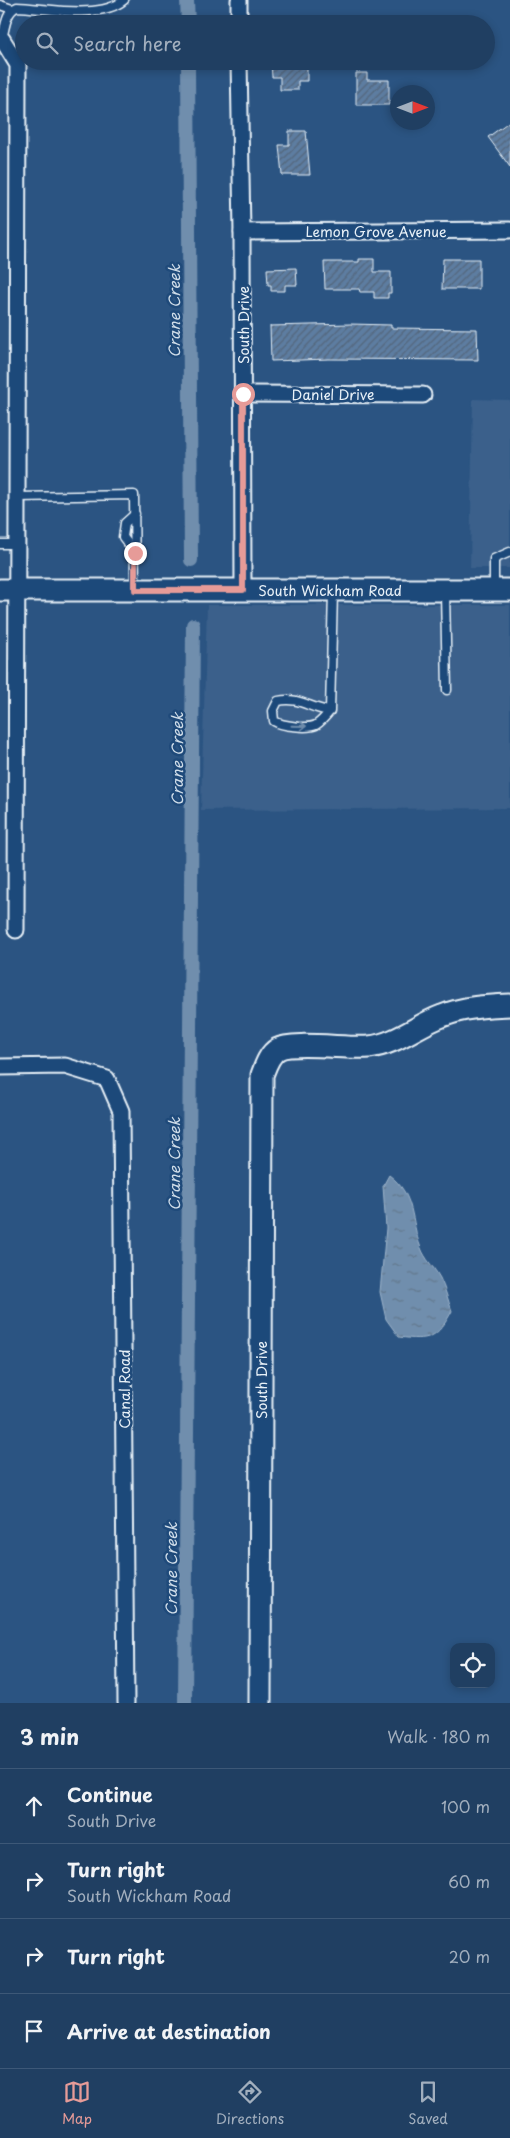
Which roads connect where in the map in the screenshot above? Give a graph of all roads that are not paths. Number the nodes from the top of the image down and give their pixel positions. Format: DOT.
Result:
graph roads {
  1 [pos="124,0"];
  2 [pos="239,0"];
  3 [pos="0,4"];
  4 [pos="12,9"];
  5 [pos="239,15"];
  6 [pos="2,39"];
  7 [pos="15,60"];
  8 [pos="18,70"];
  9 [pos="239,70"];
  10 [pos="510,230"];
  11 [pos="242,232"];
  12 [pos="243,394"];
  13 [pos="423,395"];
  14 [pos="17,497"];
  15 [pos="0,544"];
  16 [pos="17,544"];
  17 [pos="510,552"];
  18 [pos="8,590"];
  19 [pos="135,590"];
  20 [pos="243,590"];
  21 [pos="333,590"];
  22 [pos="445,590"];
  23 [pos="502,590"];
  24 [pos="447,690"];
  25 [pos="330,710"];
  26 [pos="16,930"];
  27 [pos="510,1005"];
  28 [pos="0,1067"];
  29 [pos="126,1703"];
  30 [pos="260,1703"];
  1 -- 4 [label="lane"];
  2 -- 5 [label="street"];
  3 -- 4 [label="lane"];
  4 -- 6 [label="lane"];
  6 -- 7 [label="street"];
  8 -- 14 [label="street"];
  9 -- 11 [label="street, South Drive"];
  10 -- 11 [label="street, Lemon Grove Avenue"];
  11 -- 12 [label="street, South Drive"];
  12 -- 13 [label="street, Daniel Drive"];
  12 -- 20 [label="street, South Drive"];
  14 -- 16 [label="street"];
  14 -- 19 [label="lane"];
  15 -- 16 [label="lane"];
  16 -- 18 [label="street"];
  17 -- 23 [label="lane"];
  18 -- 19 [label="street, South Wickham Road"];
  18 -- 26 [label="street"];
  19 -- 20 [label="street, South Wickham Road"];
  20 -- 21 [label="street, South Wickham Road"];
  21 -- 22 [label="street, South Wickham Road"];
  21 -- 25 [label="lane"];
  22 -- 23 [label="street, South Wickham Road"];
  22 -- 24 [label="lane"];
  25 -- 25 [label="lane, one-way"];
  27 -- 30 [label="street, South Drive"];
  28 -- 29 [label="street, Canal Road"];
}
